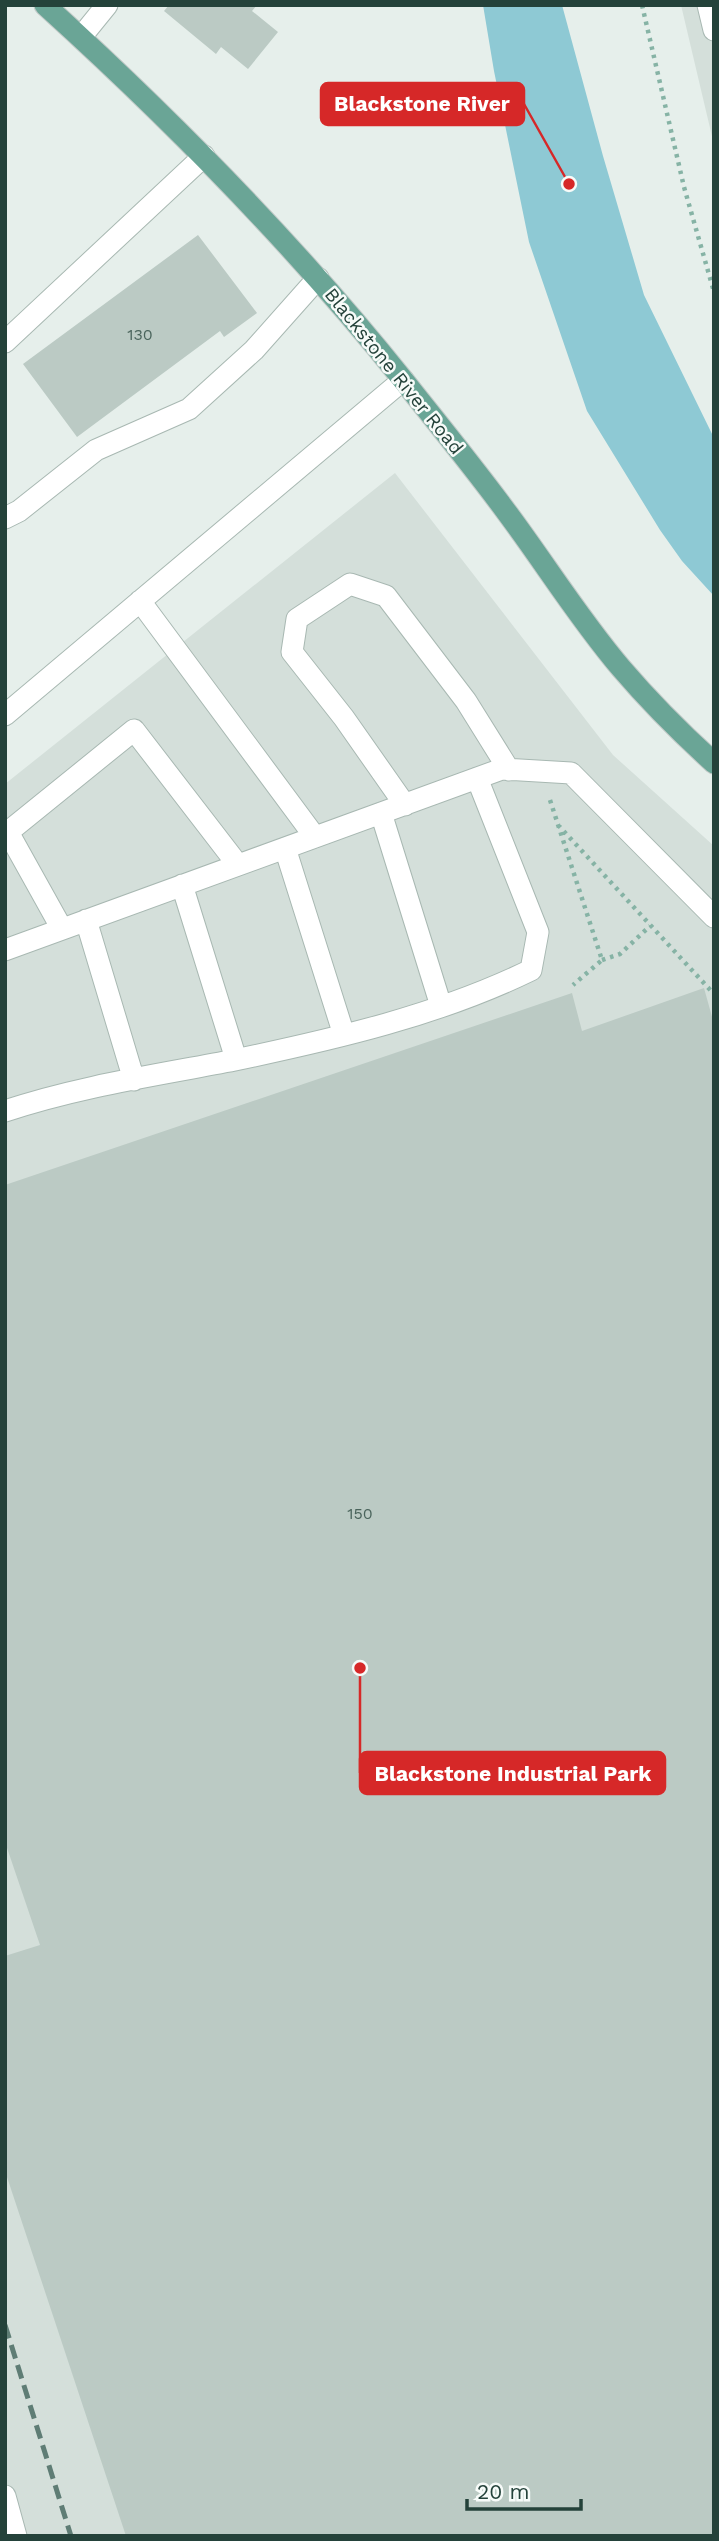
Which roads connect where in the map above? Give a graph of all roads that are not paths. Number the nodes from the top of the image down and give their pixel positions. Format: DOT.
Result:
graph roads {
  1 [pos="46,5"];
  2 [pos="107,5"];
  3 [pos="708,5"];
  4 [pos="714,30"];
  5 [pos="81,37"];
  6 [pos="204,156"];
  7 [pos="318,278"];
  8 [pos="5,342"];
  9 [pos="403,380"];
  10 [pos="5,518"];
  11 [pos="140,601"];
  12 [pos="5,715"];
  13 [pos="714,763"];
  14 [pos="509,770"];
  15 [pos="477,778"];
  16 [pos="405,805"];
  17 [pos="381,813"];
  18 [pos="315,837"];
  19 [pos="285,848"];
  20 [pos="238,865"];
  21 [pos="182,885"];
  22 [pos="714,917"];
  23 [pos="86,920"];
  24 [pos="62,929"];
  25 [pos="5,950"];
  26 [pos="441,1006"];
  27 [pos="344,1035"];
  28 [pos="236,1059"];
  29 [pos="134,1080"];
  30 [pos="5,1111"];
  31 [pos="5,2496"];
  32 [pos="16,2536"];
  1 -- 5 [label="main road, Blackstone River Road"];
  2 -- 5 [label="lane"];
  3 -- 4 [label="lane"];
  5 -- 6 [label="main road, Blackstone River Road"];
  6 -- 7 [label="main road, Blackstone River Road"];
  6 -- 8 [label="lane"];
  7 -- 9 [label="main road, Blackstone River Road"];
  7 -- 10 [label="lane"];
  9 -- 11 [label="lane"];
  9 -- 13 [label="main road, Blackstone River Road"];
  11 -- 12 [label="lane"];
  11 -- 18 [label="lane"];
  14 -- 15 [label="lane"];
  14 -- 16 [label="lane"];
  14 -- 22 [label="lane"];
  15 -- 16 [label="lane"];
  15 -- 26 [label="lane"];
  16 -- 17 [label="lane"];
  17 -- 18 [label="lane"];
  17 -- 26 [label="lane"];
  18 -- 19 [label="lane"];
  19 -- 20 [label="lane"];
  19 -- 27 [label="lane"];
  20 -- 21 [label="lane"];
  20 -- 24 [label="lane"];
  21 -- 23 [label="lane"];
  21 -- 28 [label="lane"];
  23 -- 24 [label="lane"];
  23 -- 29 [label="lane"];
  24 -- 25 [label="lane"];
  26 -- 27 [label="lane"];
  27 -- 28 [label="lane"];
  28 -- 29 [label="lane"];
  29 -- 30 [label="lane"];
  31 -- 32 [label="lane"];
}
